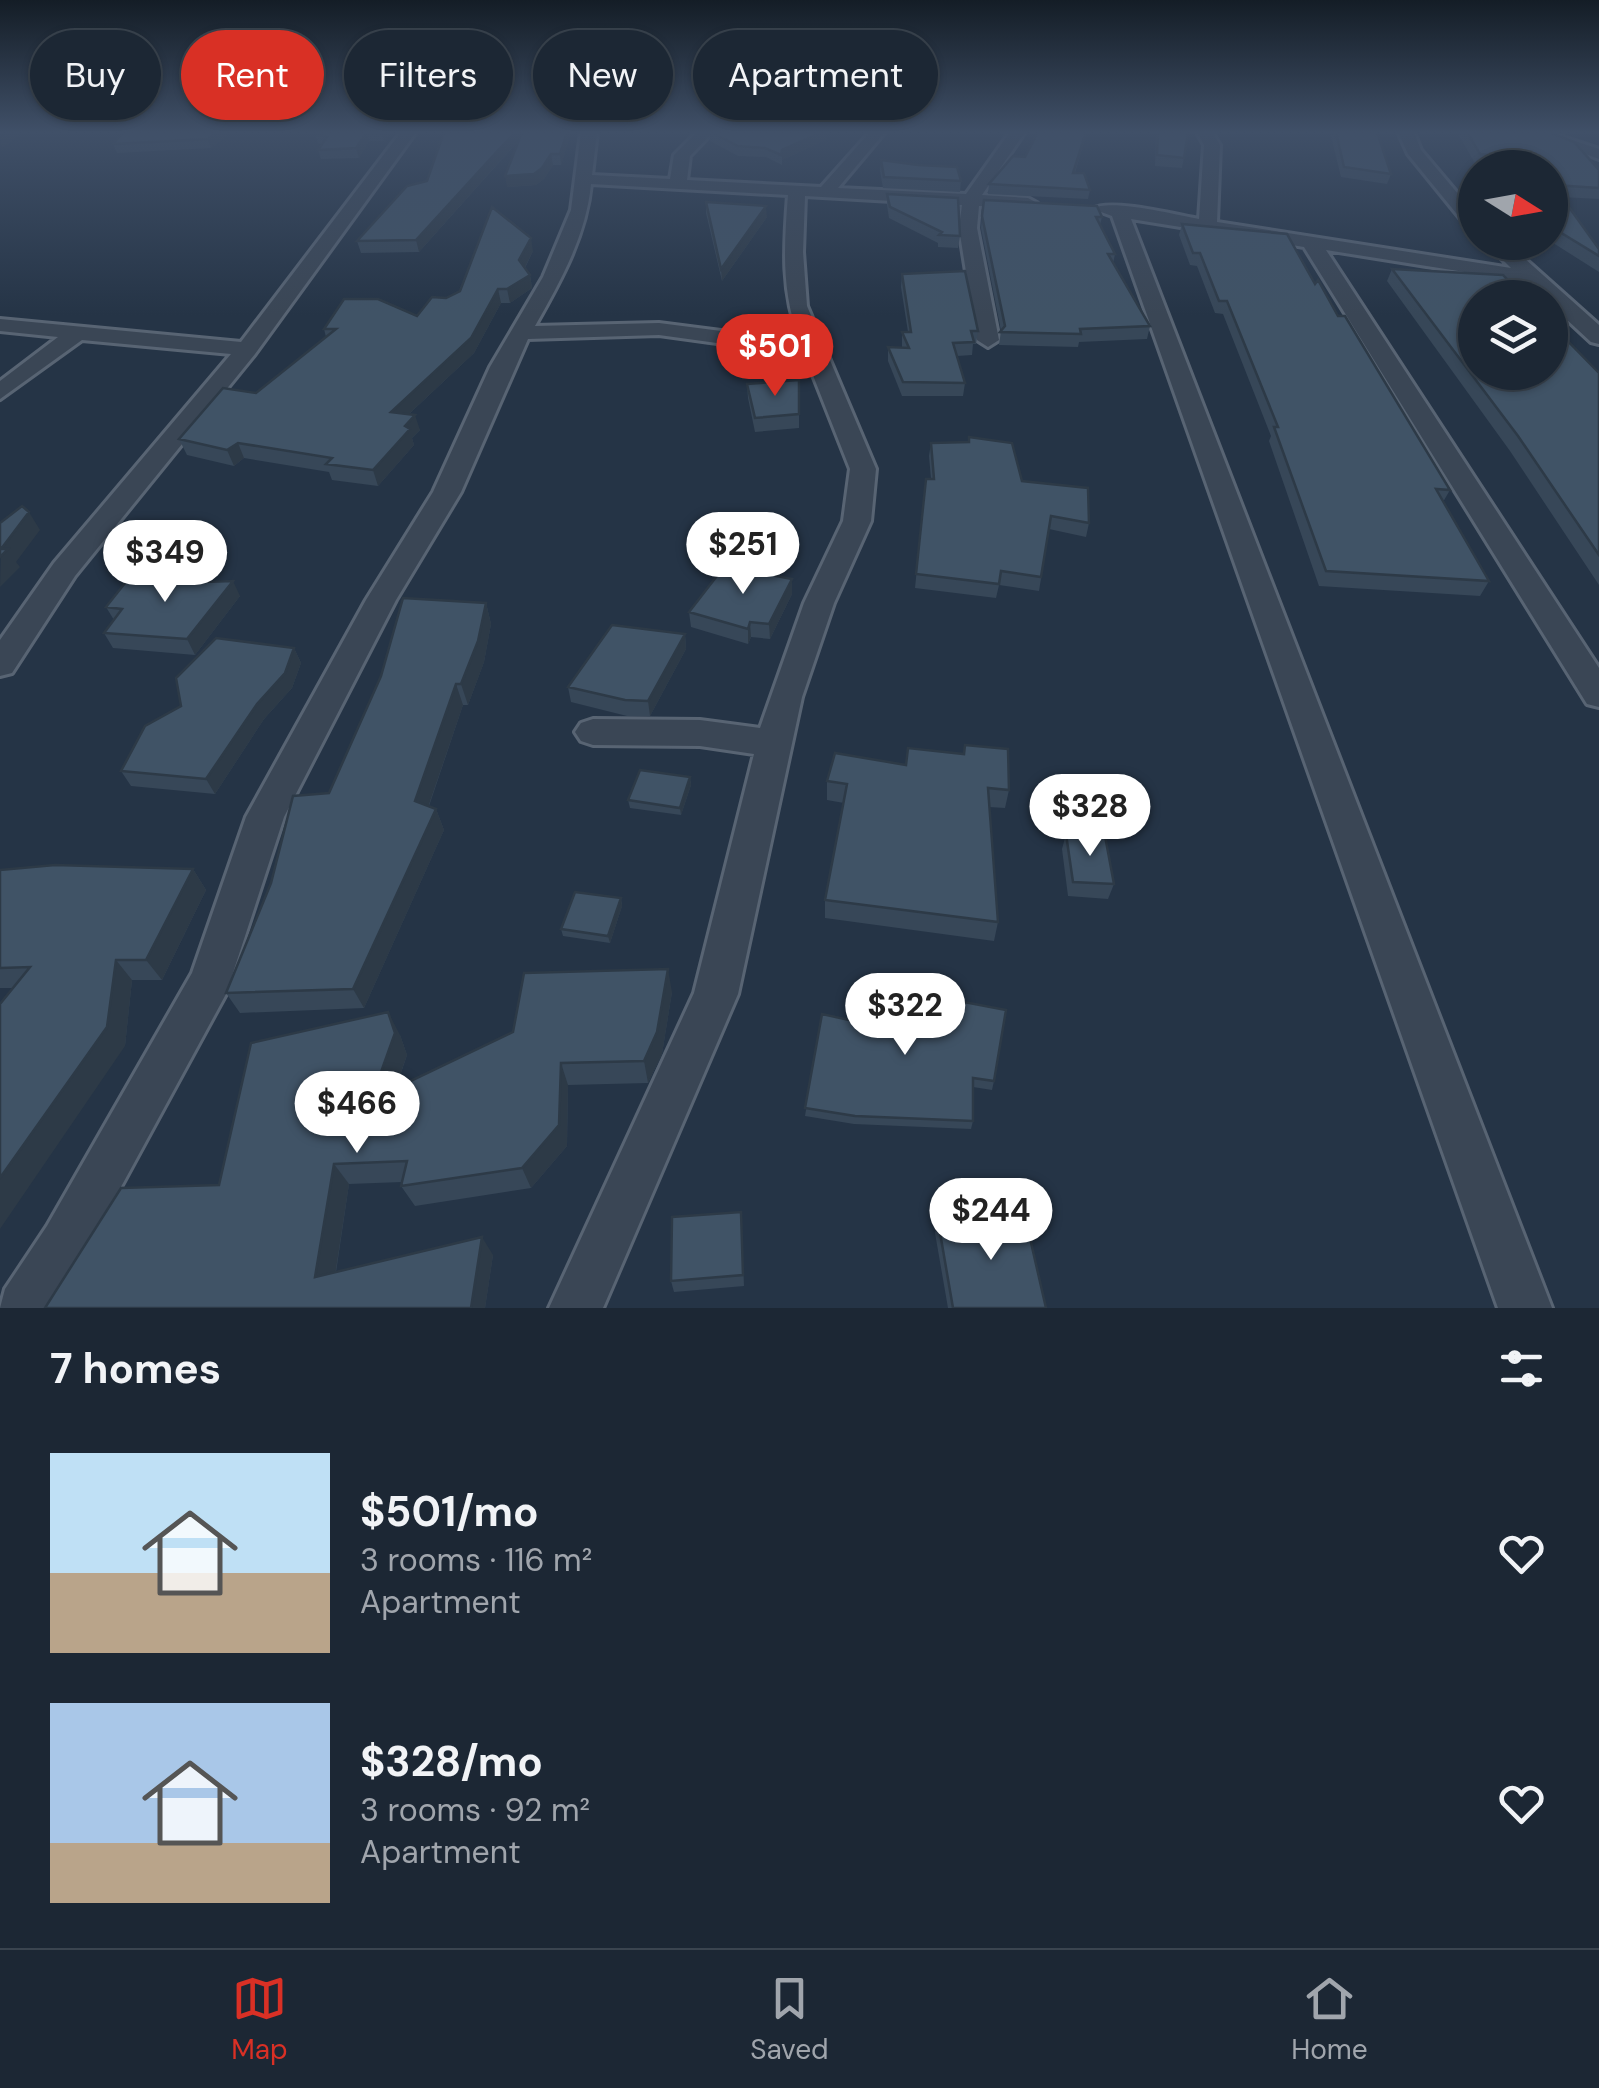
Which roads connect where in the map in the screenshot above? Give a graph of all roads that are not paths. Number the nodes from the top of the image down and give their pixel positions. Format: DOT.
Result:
graph roads {
  1 [pos="364,193"];
  2 [pos="580,193"];
  3 [pos="811,193"];
  4 [pos="883,193"];
  5 [pos="975,193"];
  6 [pos="1210,193"];
  7 [pos="971,198"];
  8 [pos="1045,204"];
  9 [pos="1082,207"];
  10 [pos="1119,210"];
  11 [pos="1208,223"];
  12 [pos="1310,242"];
  13 [pos="1514,260"];
  14 [pos="1531,276"];
  15 [pos="0,325"];
  16 [pos="523,332"];
  17 [pos="78,333"];
  18 [pos="1599,337"];
  19 [pos="988,340"];
  20 [pos="814,349"];
  21 [pos="247,350"];
  22 [pos="0,392"];
  23 [pos="0,665"];
  24 [pos="1599,695"];
  25 [pos="593,732"];
  26 [pos="773,743"];
  27 [pos="24,1308"];
  28 [pos="576,1308"];
  29 [pos="1526,1308"];
  1 -- 21 [label="street"];
  2 -- 16 [label="street"];
  3 -- 20 [label="street"];
  4 -- 7 [label="street"];
  5 -- 7 [label="street"];
  6 -- 11 [label="street"];
  7 -- 8 [label="street"];
  7 -- 19 [label="street"];
  9 -- 10 [label="street"];
  10 -- 11 [label="street"];
  10 -- 29 [label="street"];
  11 -- 12 [label="street"];
  12 -- 14 [label="street"];
  12 -- 24 [label="street"];
  13 -- 14 [label="street"];
  14 -- 18 [label="street"];
  15 -- 17 [label="street"];
  16 -- 20 [label="street"];
  16 -- 27 [label="street"];
  17 -- 21 [label="street"];
  17 -- 22 [label="street"];
  20 -- 26 [label="street"];
  21 -- 23 [label="street"];
  25 -- 26 [label="street"];
  26 -- 28 [label="street"];
}
